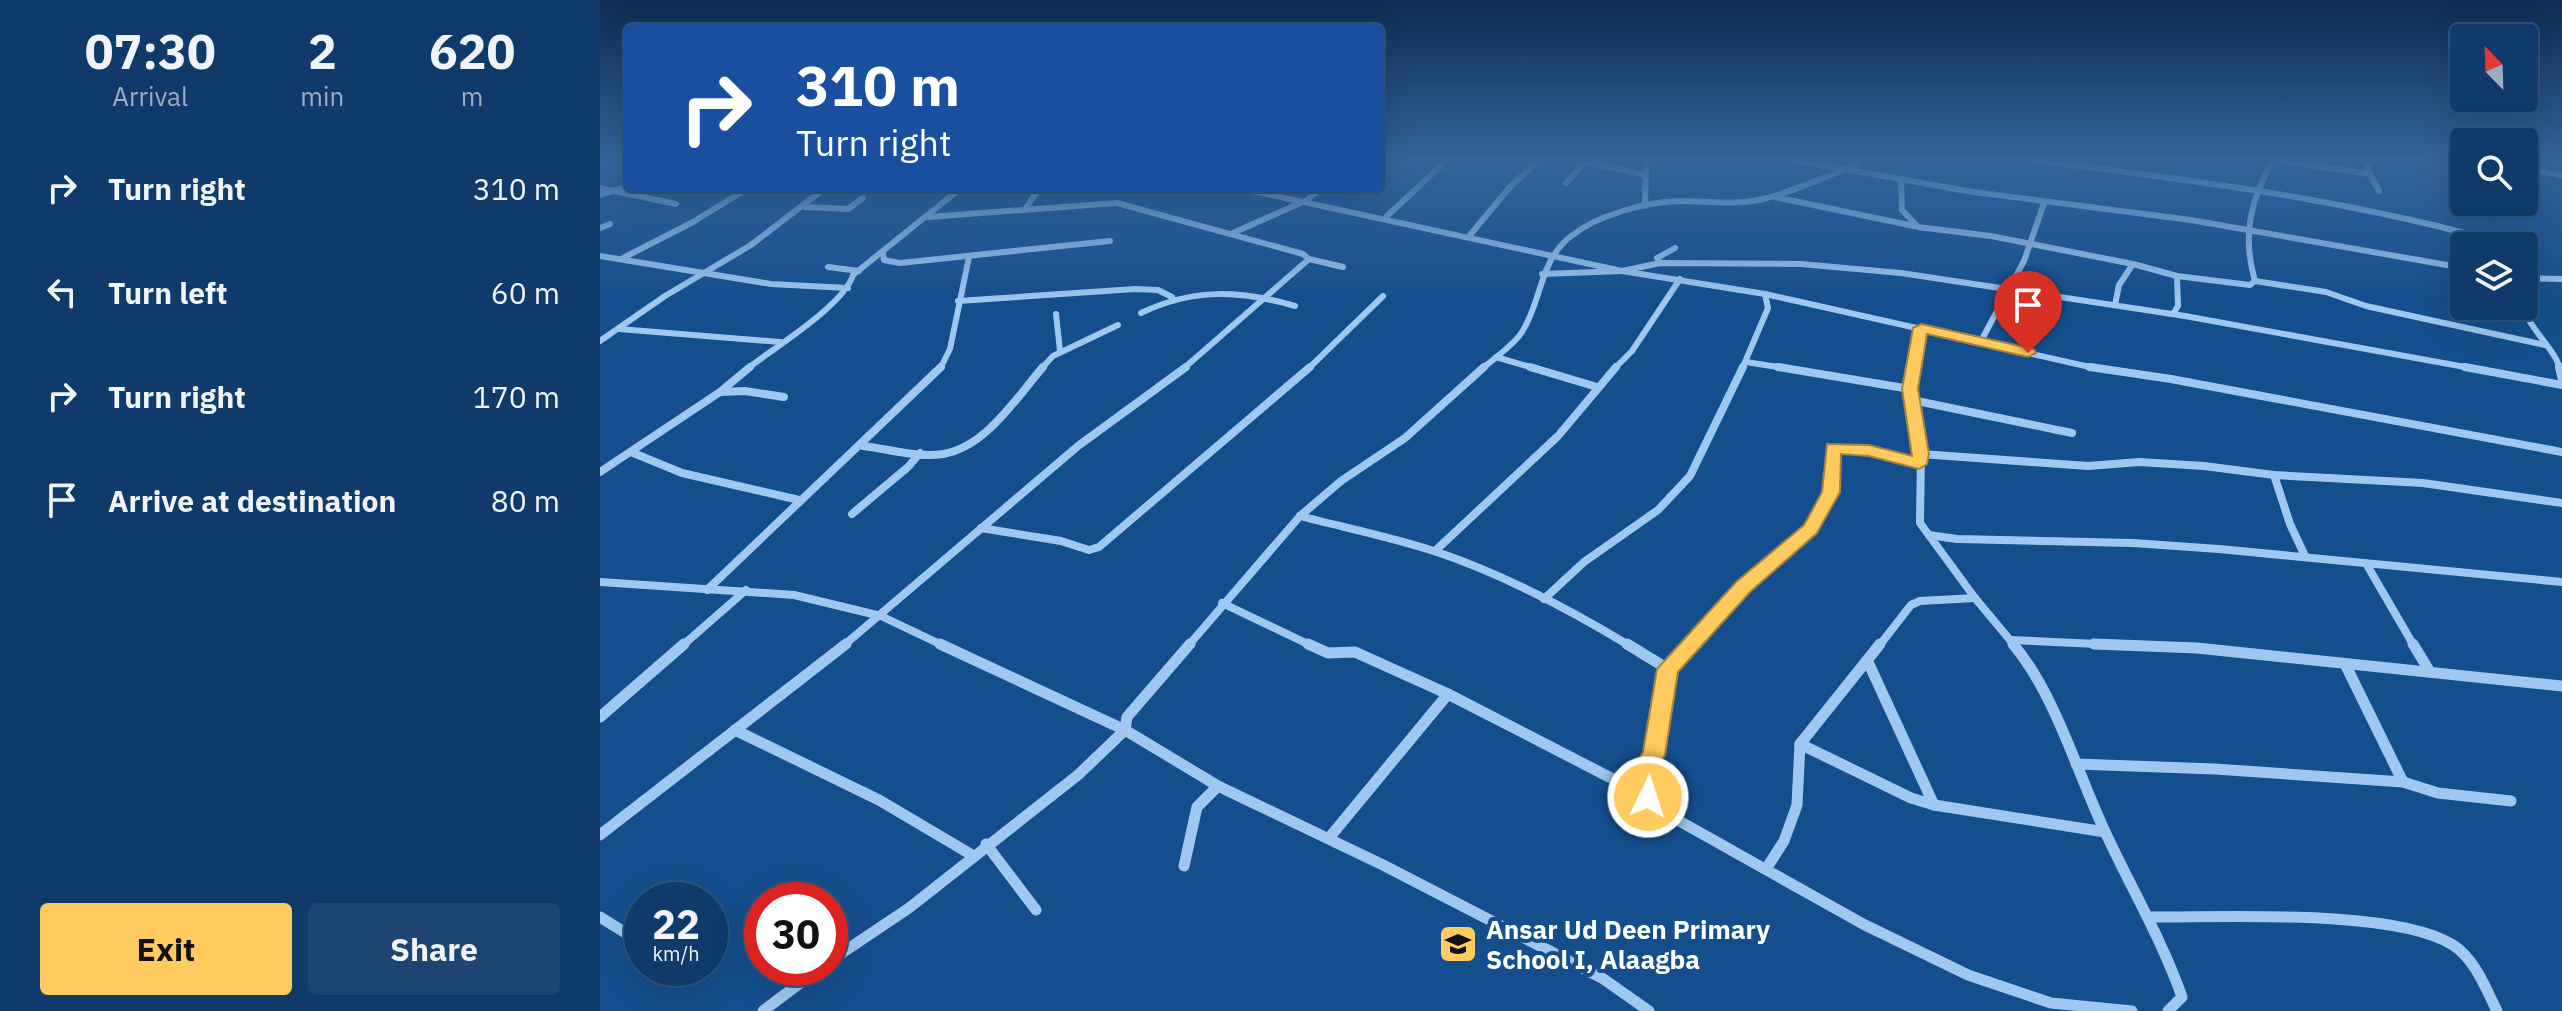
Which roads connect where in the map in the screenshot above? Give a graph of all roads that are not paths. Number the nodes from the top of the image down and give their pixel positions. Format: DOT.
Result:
graph roads {
  1 [pos="717,207"];
  2 [pos="805,207"];
  3 [pos="809,207"];
  4 [pos="850,207"];
  5 [pos="939,207"];
  6 [pos="1041,207"];
  7 [pos="1133,207"];
  8 [pos="1285,207"];
  9 [pos="1343,207"];
  10 [pos="1399,207"];
  11 [pos="1493,207"];
  12 [pos="1641,207"];
  13 [pos="1826,207"];
  14 [pos="1904,207"];
  15 [pos="2043,207"];
  16 [pos="2080,207"];
  17 [pos="2252,207"];
  18 [pos="2350,207"];
  19 [pos="1026,208"];
  20 [pos="1905,215"];
  21 [pos="1387,216"];
  22 [pos="928,217"];
  23 [pos="1882,219"];
  24 [pos="610,224"];
  25 [pos="1918,227"];
  26 [pos="600,228"];
  27 [pos="2247,230"];
  28 [pos="2468,232"];
  29 [pos="1232,233"];
  30 [pos="1470,235"];
  31 [pos="1110,241"];
  32 [pos="2031,244"];
  33 [pos="1675,248"];
  34 [pos="883,254"];
  35 [pos="1553,254"];
  36 [pos="600,256"];
  37 [pos="969,257"];
  38 [pos="622,258"];
  39 [pos="1309,259"];
  40 [pos="889,262"];
  41 [pos="869,263"];
  42 [pos="1660,263"];
  43 [pos="2133,264"];
  44 [pos="2450,266"];
  45 [pos="828,267"];
  46 [pos="1343,267"];
  47 [pos="859,271"];
  48 [pos="1622,271"];
  49 [pos="703,273"];
  50 [pos="1643,273"];
  51 [pos="1542,274"];
  52 [pos="2177,276"];
  53 [pos="2538,278"];
  54 [pos="1680,279"];
  55 [pos="2562,279"];
  56 [pos="2255,281"];
  57 [pos="849,288"];
  58 [pos="2007,289"];
  59 [pos="1765,294"];
  60 [pos="1383,296"];
  61 [pos="1172,297"];
  62 [pos="1266,297"];
  63 [pos="958,301"];
  64 [pos="2115,305"];
  65 [pos="1295,306"];
  66 [pos="1141,313"];
  67 [pos="1056,314"];
  68 [pos="2173,314"];
  69 [pos="2527,320"];
  70 [pos="1118,325"];
  71 [pos="1921,328"];
  72 [pos="618,329"];
  73 [pos="600,341"];
  74 [pos="1981,341"];
  75 [pos="780,342"];
  76 [pos="2545,345"];
  77 [pos="1060,351"];
  78 [pos="1496,357"];
  79 [pos="1746,362"];
  80 [pos="2562,383"];
  81 [pos="1597,387"];
  82 [pos="720,392"];
  83 [pos="1911,394"];
  84 [pos="784,397"];
  85 [pos="2072,433"];
  86 [pos="863,446"];
  87 [pos="631,452"];
  88 [pos="2562,452"];
  89 [pos="920,453"];
  90 [pos="1920,459"];
  91 [pos="600,472"];
  92 [pos="2274,475"];
  93 [pos="799,500"];
  94 [pos="2562,503"];
  95 [pos="852,514"];
  96 [pos="1300,516"];
  97 [pos="981,528"];
  98 [pos="1929,535"];
  99 [pos="1435,551"];
  100 [pos="2305,556"];
  101 [pos="2367,565"];
  102 [pos="600,582"];
  103 [pos="2562,582"];
  104 [pos="707,590"];
  105 [pos="746,590"];
  106 [pos="1975,598"];
  107 [pos="1544,599"];
  108 [pos="1222,603"];
  109 [pos="881,616"];
  110 [pos="2011,640"];
  111 [pos="1868,662"];
  112 [pos="2345,664"];
  113 [pos="1668,669"];
  114 [pos="2430,672"];
  115 [pos="2562,686"];
  116 [pos="1448,694"];
  117 [pos="600,717"];
  118 [pos="735,730"];
  119 [pos="1125,730"];
  120 [pos="1800,744"];
  121 [pos="2076,764"];
  122 [pos="2403,782"];
  123 [pos="1218,786"];
  124 [pos="1648,797"];
  125 [pos="2511,801"];
  126 [pos="1934,805"];
  127 [pos="2105,832"];
  128 [pos="600,835"];
  129 [pos="1329,838"];
  130 [pos="986,844"];
  131 [pos="972,855"];
  132 [pos="1184,866"];
  133 [pos="1766,869"];
  134 [pos="1036,910"];
  135 [pos="600,917"];
  136 [pos="2149,917"];
  137 [pos="624,932"];
  138 [pos="848,949"];
  139 [pos="796,986"];
  140 [pos="2042,1007"];
  141 [pos="763,1011"];
  142 [pos="1649,1011"];
  143 [pos="2132,1011"];
  144 [pos="2168,1011"];
  145 [pos="2497,1011"];
  1 -- 38 [label="street"];
  2 -- 49 [label="street"];
  3 -- 4 [label="street"];
  5 -- 22 [label="street"];
  6 -- 19 [label="street"];
  7 -- 29 [label="street"];
  8 -- 29 [label="street"];
  9 -- 21 [label="street"];
  10 -- 21 [label="street"];
  11 -- 30 [label="street"];
  12 -- 35 [label="street"];
  13 -- 23 [label="street"];
  14 -- 20 [label="street"];
  15 -- 32 [label="street"];
  16 -- 27 [label="street"];
  17 -- 27 [label="street"];
  18 -- 28 [label="street"];
  19 -- 22 [label="street"];
  20 -- 23 [label="street"];
  20 -- 25 [label="street"];
  21 -- 30 [label="street"];
  22 -- 34 [label="street"];
  23 -- 25 [label="street"];
  24 -- 26 [label="street"];
  25 -- 32 [label="street"];
  27 -- 44 [label="street"];
  27 -- 56 [label="street"];
  29 -- 39 [label="street"];
  30 -- 35 [label="street"];
  31 -- 37 [label="street"];
  32 -- 43 [label="street"];
  32 -- 58 [label="street"];
  33 -- 42 [label="street"];
  34 -- 40 [label="street"];
  34 -- 41 [label="street"];
  35 -- 48 [label="street"];
  35 -- 51 [label="street"];
  36 -- 38 [label="street"];
  37 -- 40 [label="street"];
  37 -- 63 [label="street"];
  38 -- 49 [label="street"];
  39 -- 46 [label="street"];
  39 -- 62 [label="street"];
  40 -- 41 [label="street"];
  41 -- 47 [label="street"];
  42 -- 48 [label="street"];
  42 -- 50 [label="street"];
  42 -- 58 [label="street"];
  43 -- 52 [label="street"];
  43 -- 64 [label="street"];
  45 -- 47 [label="street"];
  47 -- 57 [label="street"];
  48 -- 50 [label="street"];
  48 -- 51 [label="street"];
  49 -- 57 [label="street"];
  49 -- 72 [label="street"];
  50 -- 54 [label="street"];
  51 -- 78 [label="street"];
  52 -- 56 [label="street"];
  52 -- 68 [label="street"];
  53 -- 55 [label="street"];
  54 -- 59 [label="street"];
  54 -- 81 [label="street"];
  56 -- 76 [label="street"];
  57 -- 75 [label="street"];
  58 -- 64 [label="street"];
  58 -- 74 [label="street"];
  59 -- 71 [label="street"];
  59 -- 79 [label="street"];
  60 -- 97 [label="street"];
  61 -- 62 [label="street"];
  61 -- 63 [label="street"];
  61 -- 66 [label="street"];
  62 -- 65 [label="street"];
  62 -- 97 [label="street"];
  63 -- 86 [label="street"];
  64 -- 68 [label="street"];
  67 -- 77 [label="street"];
  68 -- 80 [label="street"];
  69 -- 76 [label="street"];
  70 -- 77 [label="street"];
  71 -- 74 [label="street"];
  71 -- 83 [label="street"];
  72 -- 73 [label="street"];
  72 -- 75 [label="street"];
  74 -- 88 [label="street"];
  75 -- 82 [label="street"];
  76 -- 80 [label="street"];
  77 -- 89 [label="street"];
  78 -- 81 [label="street"];
  78 -- 96 [label="street"];
  79 -- 83 [label="street"];
  79 -- 107 [label="street"];
  81 -- 99 [label="street"];
  82 -- 84 [label="street"];
  82 -- 87 [label="street"];
  83 -- 85 [label="street"];
  83 -- 90 [label="street"];
  86 -- 89 [label="street"];
  86 -- 93 [label="street"];
  87 -- 91 [label="street"];
  87 -- 93 [label="street"];
  89 -- 95 [label="street"];
  90 -- 92 [label="street"];
  90 -- 98 [label="street"];
  90 -- 113 [label="street"];
  92 -- 94 [label="street"];
  92 -- 100 [label="street"];
  93 -- 104 [label="street"];
  96 -- 99 [label="street"];
  96 -- 108 [label="street"];
  97 -- 109 [label="street"];
  98 -- 100 [label="street"];
  98 -- 106 [label="street"];
  99 -- 107 [label="street"];
  100 -- 101 [label="street"];
  101 -- 103 [label="street"];
  101 -- 114 [label="street"];
  102 -- 104 [label="street"];
  104 -- 105 [label="street"];
  105 -- 109 [label="street"];
  105 -- 117 [label="street"];
  106 -- 110 [label="street"];
  106 -- 111 [label="street"];
  107 -- 113 [label="street"];
  108 -- 116 [label="street"];
  108 -- 119 [label="street"];
  109 -- 118 [label="street"];
  109 -- 119 [label="street"];
  110 -- 112 [label="street"];
  110 -- 121 [label="street"];
  111 -- 120 [label="street"];
  111 -- 126 [label="street"];
  112 -- 114 [label="street"];
  112 -- 122 [label="street"];
  113 -- 124 [label="street"];
  114 -- 115 [label="street"];
  116 -- 124 [label="street"];
  116 -- 129 [label="street"];
  118 -- 128 [label="street"];
  118 -- 131 [label="street"];
  119 -- 123 [label="street"];
  119 -- 130 [label="street"];
  120 -- 126 [label="street"];
  120 -- 133 [label="street"];
  121 -- 122 [label="street"];
  121 -- 127 [label="street"];
  122 -- 125 [label="street"];
  123 -- 129 [label="street"];
  123 -- 132 [label="street"];
  124 -- 133 [label="street"];
  126 -- 127 [label="street"];
  127 -- 136 [label="street"];
  129 -- 142 [label="street"];
  130 -- 131 [label="street"];
  130 -- 134 [label="street"];
  131 -- 138 [label="street"];
  133 -- 140 [label="street"];
  135 -- 137 [label="street"];
  136 -- 144 [label="street"];
  136 -- 145 [label="street"];
  139 -- 141 [label="street"];
  140 -- 143 [label="street"];
}
